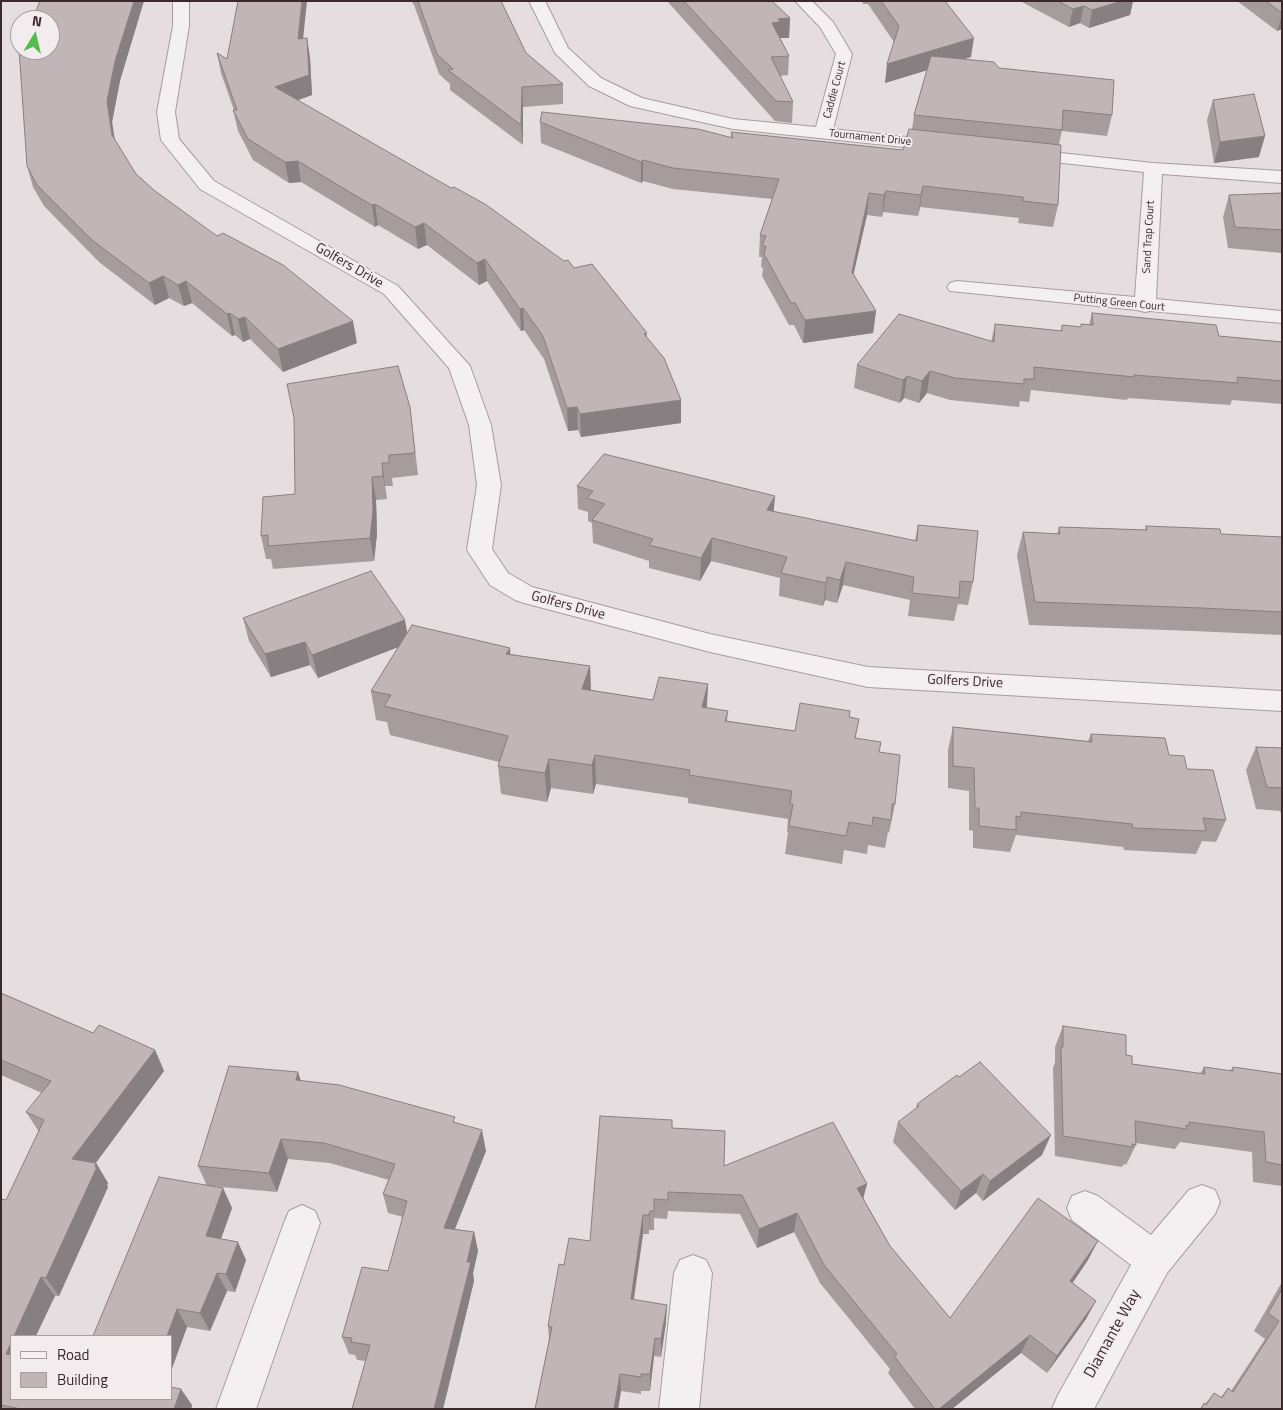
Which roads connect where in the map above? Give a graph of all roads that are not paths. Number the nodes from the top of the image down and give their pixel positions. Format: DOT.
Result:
graph roads {
  1 [pos="181,1"];
  2 [pos="537,1"];
  3 [pos="803,1"];
  4 [pos="823,133"];
  5 [pos="959,147"];
  6 [pos="1007,152"];
  7 [pos="1152,168"];
  8 [pos="1282,177"];
  9 [pos="957,287"];
  10 [pos="1146,306"];
  11 [pos="1282,317"];
  12 [pos="1282,701"];
  13 [pos="1202,1202"];
  14 [pos="1085,1208"];
  15 [pos="302,1223"];
  16 [pos="1154,1260"];
  17 [pos="693,1273"];
  18 [pos="236,1409"];
  19 [pos="679,1409"];
  20 [pos="1072,1409"];
  1 -- 12 [label="street, Golfers Drive"];
  2 -- 4 [label="street, Tournament Drive"];
  3 -- 4 [label="street, Caddie Court"];
  4 -- 5 [label="street, Tournament Drive"];
  6 -- 7 [label="street"];
  7 -- 8 [label="street"];
  7 -- 10 [label="street, Sand Trap Court"];
  9 -- 10 [label="street, Putting Green Court"];
  10 -- 11 [label="street, Putting Green Court"];
  13 -- 16 [label="street, Diamante Way"];
  14 -- 16 [label="street"];
  15 -- 18 [label="street"];
  16 -- 20 [label="street, Diamante Way"];
  17 -- 19 [label="street"];
}
